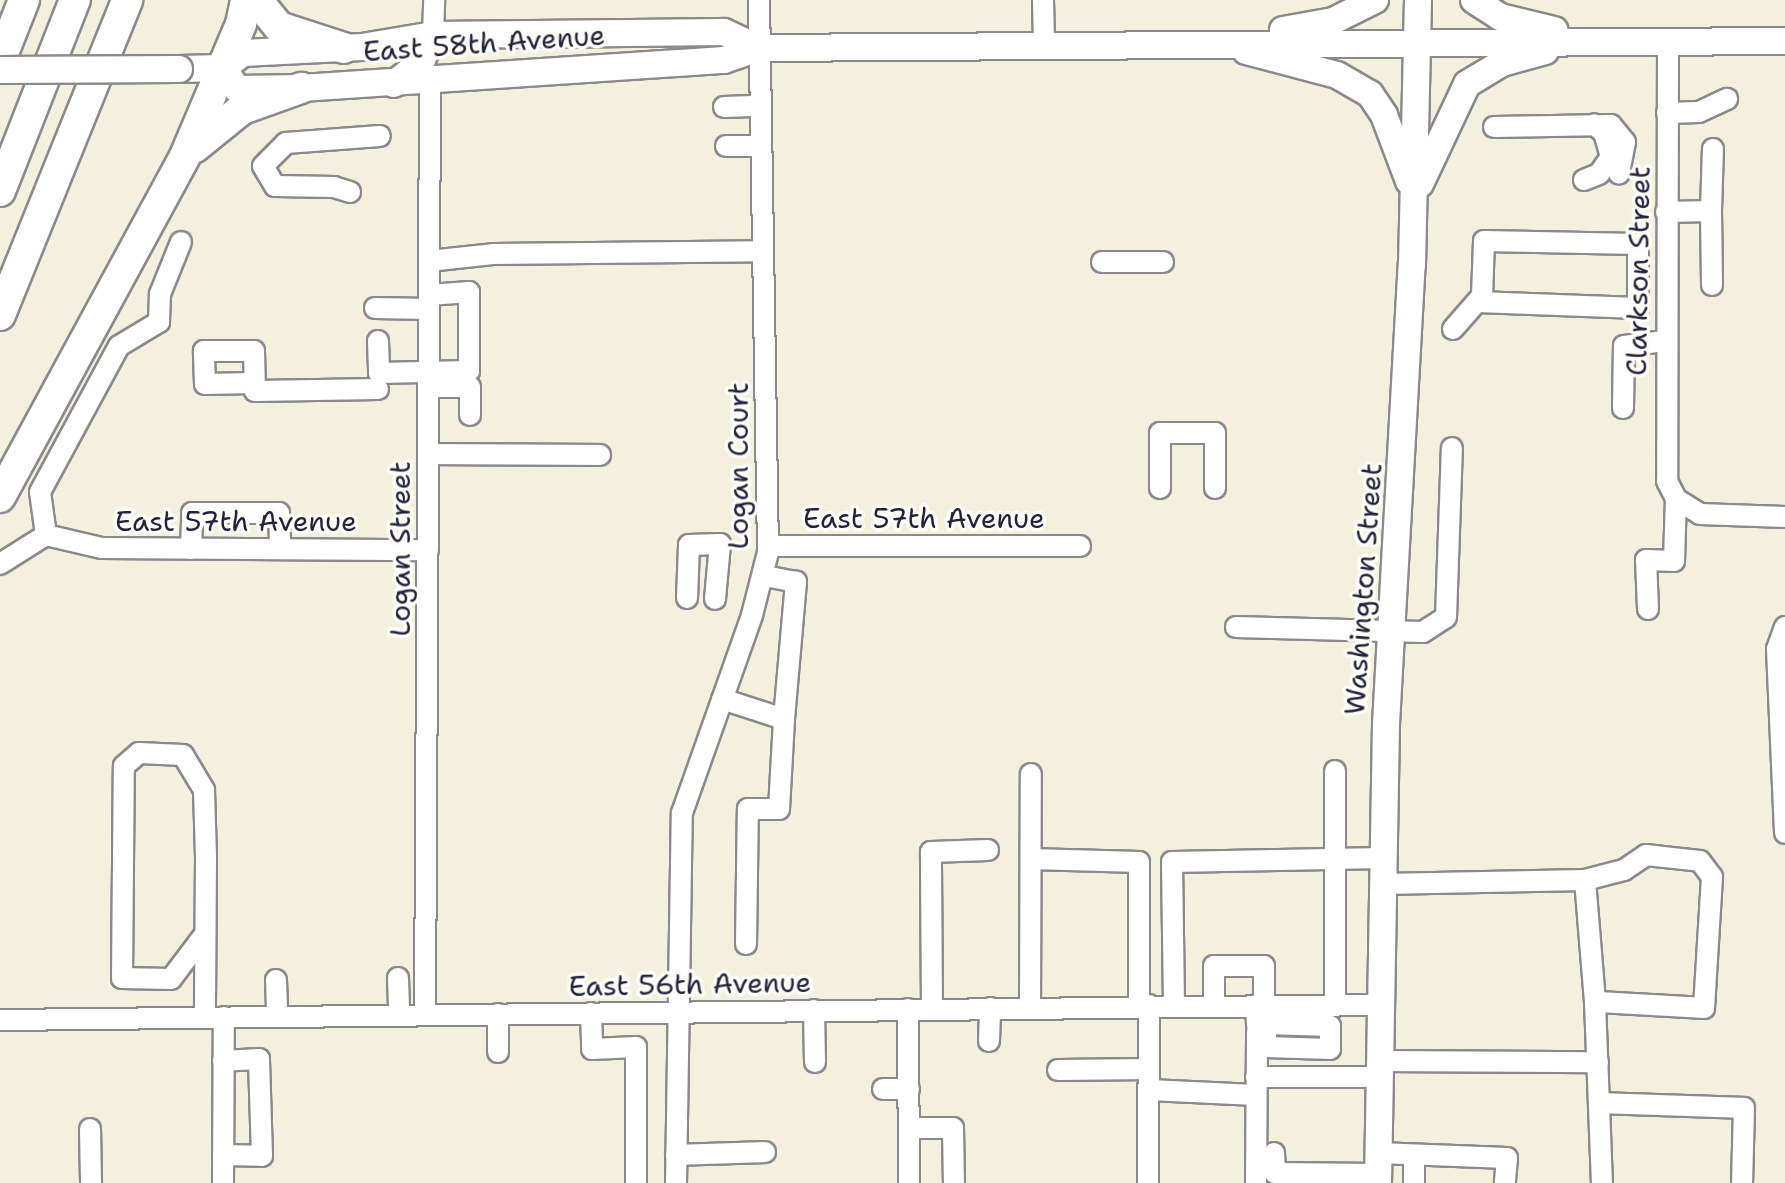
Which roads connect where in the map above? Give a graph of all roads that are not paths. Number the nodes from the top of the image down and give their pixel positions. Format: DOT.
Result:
graph roads {
  1 [pos="24,0"];
  2 [pos="75,0"];
  3 [pos="127,0"];
  4 [pos="246,0"];
  5 [pos="257,0"];
  6 [pos="434,0"];
  7 [pos="759,0"];
  8 [pos="1043,0"];
  9 [pos="1375,0"];
  10 [pos="1418,0"];
  11 [pos="1474,0"];
  12 [pos="433,35"];
  13 [pos="1418,40"];
  14 [pos="1608,40"];
  15 [pos="1668,41"];
  16 [pos="1785,41"];
  17 [pos="1213,43"];
  18 [pos="1044,45"];
  19 [pos="344,48"];
  20 [pos="759,48"];
  21 [pos="0,61"];
  22 [pos="223,68"];
  23 [pos="0,70"];
  24 [pos="430,82"];
  25 [pos="394,84"];
  26 [pos="301,88"];
  27 [pos="1727,99"];
  28 [pos="760,106"];
  29 [pos="724,107"];
  30 [pos="1667,113"];
  31 [pos="1594,124"];
  32 [pos="1494,127"];
  33 [pos="380,136"];
  34 [pos="726,146"];
  35 [pos="760,146"];
  36 [pos="1713,149"];
  37 [pos="185,156"];
  38 [pos="1619,173"];
  39 [pos="1584,180"];
  40 [pos="0,191"];
  41 [pos="350,192"];
  42 [pos="1415,196"];
  43 [pos="1711,211"];
  44 [pos="1666,212"];
  45 [pos="181,242"];
  46 [pos="762,251"];
  47 [pos="429,261"];
  48 [pos="1102,262"];
  49 [pos="1163,262"];
  50 [pos="1712,285"];
  51 [pos="429,302"];
  52 [pos="1477,302"];
  53 [pos="375,308"];
  54 [pos="0,315"];
  55 [pos="1453,329"];
  56 [pos="378,341"];
  57 [pos="1665,341"];
  58 [pos="429,379"];
  59 [pos="254,383"];
  60 [pos="378,389"];
  61 [pos="1623,408"];
  62 [pos="470,415"];
  63 [pos="1452,448"];
  64 [pos="428,454"];
  65 [pos="600,455"];
  66 [pos="1160,488"];
  67 [pos="1215,488"];
  68 [pos="0,497"];
  69 [pos="1676,499"];
  70 [pos="1785,517"];
  71 [pos="46,535"];
  72 [pos="769,546"];
  73 [pos="1080,546"];
  74 [pos="191,549"];
  75 [pos="280,549"];
  76 [pos="428,550"];
  77 [pos="0,564"];
  78 [pos="764,576"];
  79 [pos="687,598"];
  80 [pos="715,599"];
  81 [pos="1648,609"];
  82 [pos="1236,627"];
  83 [pos="1785,627"];
  84 [pos="1392,632"];
  85 [pos="722,699"];
  86 [pos="784,719"];
  87 [pos="1335,771"];
  88 [pos="1031,774"];
  89 [pos="1785,833"];
  90 [pos="988,850"];
  91 [pos="1031,859"];
  92 [pos="1333,859"];
  93 [pos="1383,871"];
  94 [pos="1585,880"];
  95 [pos="205,934"];
  96 [pos="746,944"];
  97 [pos="398,978"];
  98 [pos="276,980"];
  99 [pos="1595,1002"];
  100 [pos="1144,1005"];
  101 [pos="1174,1005"];
  102 [pos="1214,1005"];
  103 [pos="1335,1005"];
  104 [pos="1380,1005"];
  105 [pos="1030,1007"];
  106 [pos="932,1008"];
  107 [pos="990,1008"];
  108 [pos="908,1009"];
  109 [pos="814,1010"];
  110 [pos="676,1012"];
  111 [pos="591,1013"];
  112 [pos="498,1014"];
  113 [pos="425,1015"];
  114 [pos="1260,1015"];
  115 [pos="399,1016"];
  116 [pos="277,1017"];
  117 [pos="214,1018"];
  118 [pos="0,1020"];
  119 [pos="989,1041"];
  120 [pos="498,1052"];
  121 [pos="223,1061"];
  122 [pos="815,1062"];
  123 [pos="1598,1062"];
  124 [pos="1378,1069"];
  125 [pos="1058,1070"];
  126 [pos="1149,1080"];
  127 [pos="1256,1086"];
  128 [pos="883,1089"];
  129 [pos="909,1089"];
  130 [pos="1601,1103"];
  131 [pos="909,1128"];
  132 [pos="90,1129"];
  133 [pos="765,1152"];
  134 [pos="223,1155"];
  135 [pos="676,1155"];
  136 [pos="1414,1155"];
  137 [pos="1275,1170"];
  138 [pos="1378,1170"];
  139 [pos="91,1183"];
  140 [pos="223,1183"];
  141 [pos="636,1183"];
  142 [pos="676,1183"];
  143 [pos="909,1183"];
  144 [pos="954,1183"];
  145 [pos="1148,1183"];
  146 [pos="1256,1183"];
  147 [pos="1414,1183"];
  148 [pos="1505,1183"];
  149 [pos="1602,1183"];
  150 [pos="1742,1183"];
  1 -- 21 [label="highway"];
  2 -- 40 [label="highway"];
  3 -- 54 [label="highway"];
  4 -- 22 [label="highway"];
  5 -- 19 [label="highway"];
  6 -- 12 [label="street"];
  7 -- 20 [label="street, Logan Court"];
  8 -- 18 [label="street"];
  9 -- 17 [label="main road"];
  10 -- 13 [label="main road, Washington Street"];
  11 -- 14 [label="main road"];
  12 -- 19 [label="main road, East 58th Avenue"];
  12 -- 20 [label="main road, East 58th Avenue"];
  12 -- 25 [label="main road"];
  13 -- 14 [label="main road, East 58th Avenue"];
  13 -- 17 [label="main road, East 58th Avenue"];
  13 -- 42 [label="main road, Washington Street"];
  14 -- 15 [label="main road, East 58th Avenue"];
  14 -- 42 [label="main road"];
  15 -- 16 [label="main road, East 58th Avenue"];
  15 -- 30 [label="street, Clarkson Street"];
  17 -- 18 [label="main road, East 58th Avenue"];
  17 -- 42 [label="main road"];
  18 -- 20 [label="main road, East 58th Avenue"];
  19 -- 22 [label="main road, East 58th Avenue"];
  20 -- 24 [label="main road, East 58th Avenue"];
  20 -- 28 [label="street, Logan Court"];
  22 -- 23 [label="main road, East 58th Avenue, bridge"];
  22 -- 26 [label="main road, East 58th Avenue"];
  22 -- 37 [label="highway"];
  24 -- 25 [label="main road, East 58th Avenue"];
  24 -- 47 [label="street, Logan Street"];
  25 -- 26 [label="main road, East 58th Avenue"];
  26 -- 37 [label="highway"];
  27 -- 30 [label="street"];
  28 -- 29 [label="street"];
  28 -- 35 [label="street, Logan Court"];
  30 -- 44 [label="street, Clarkson Street"];
  31 -- 32 [label="street"];
  31 -- 38 [label="street"];
  31 -- 39 [label="street"];
  33 -- 41 [label="street"];
  34 -- 35 [label="street"];
  35 -- 46 [label="street, Logan Court"];
  36 -- 43 [label="street"];
  37 -- 68 [label="highway"];
  42 -- 84 [label="main road, Washington Street"];
  43 -- 44 [label="street"];
  43 -- 50 [label="street"];
  44 -- 57 [label="street, Clarkson Street"];
  45 -- 71 [label="street"];
  46 -- 47 [label="street"];
  46 -- 72 [label="street, Logan Court"];
  47 -- 51 [label="street, Logan Street"];
  48 -- 49 [label="street"];
  51 -- 53 [label="street"];
  51 -- 58 [label="street, Logan Street"];
  51 -- 58 [label="street"];
  52 -- 52 [label="street"];
  52 -- 55 [label="street"];
  56 -- 60 [label="street"];
  57 -- 61 [label="street"];
  57 -- 69 [label="street, Clarkson Street"];
  58 -- 60 [label="street"];
  58 -- 62 [label="street"];
  58 -- 64 [label="street, Logan Street"];
  59 -- 60 [label="street"];
  63 -- 84 [label="street"];
  64 -- 65 [label="street"];
  64 -- 76 [label="street, Logan Street"];
  66 -- 67 [label="street"];
  69 -- 70 [label="street"];
  69 -- 81 [label="street, Clarkson Street"];
  71 -- 74 [label="street, East 57th Avenue"];
  71 -- 77 [label="street"];
  72 -- 73 [label="street, East 57th Avenue"];
  72 -- 78 [label="street, Logan Court"];
  74 -- 75 [label="street, East 57th Avenue"];
  74 -- 75 [label="street"];
  75 -- 76 [label="street, East 57th Avenue"];
  76 -- 113 [label="street, Logan Street"];
  78 -- 85 [label="street, Logan Court"];
  78 -- 86 [label="street"];
  79 -- 80 [label="street"];
  82 -- 84 [label="street"];
  83 -- 89 [label="street"];
  84 -- 93 [label="main road, Washington Street"];
  85 -- 86 [label="street"];
  85 -- 110 [label="street, Logan Court"];
  86 -- 96 [label="street"];
  87 -- 92 [label="street"];
  88 -- 91 [label="street"];
  90 -- 106 [label="street"];
  91 -- 100 [label="street"];
  91 -- 105 [label="street"];
  92 -- 93 [label="street"];
  92 -- 101 [label="street"];
  92 -- 103 [label="street"];
  93 -- 94 [label="street"];
  93 -- 104 [label="main road, Washington Street"];
  94 -- 99 [label="street"];
  94 -- 99 [label="street"];
  95 -- 95 [label="street"];
  95 -- 117 [label="street"];
  97 -- 115 [label="street"];
  98 -- 116 [label="street"];
  99 -- 123 [label="street"];
  100 -- 101 [label="street, East 56th Avenue"];
  100 -- 105 [label="street, East 56th Avenue"];
  100 -- 126 [label="street"];
  101 -- 102 [label="street, East 56th Avenue"];
  102 -- 114 [label="street, East 56th Avenue"];
  102 -- 114 [label="street"];
  103 -- 104 [label="street, East 56th Avenue"];
  103 -- 114 [label="street, East 56th Avenue"];
  104 -- 124 [label="main road, Washington Street"];
  105 -- 107 [label="street, East 56th Avenue"];
  106 -- 107 [label="street, East 56th Avenue"];
  106 -- 108 [label="street, East 56th Avenue"];
  107 -- 119 [label="street"];
  108 -- 109 [label="street, East 56th Avenue"];
  108 -- 129 [label="street"];
  109 -- 110 [label="street, East 56th Avenue"];
  109 -- 122 [label="street"];
  110 -- 111 [label="street, East 56th Avenue"];
  110 -- 135 [label="street"];
  111 -- 112 [label="street, East 56th Avenue"];
  111 -- 141 [label="street"];
  112 -- 113 [label="street, East 56th Avenue"];
  112 -- 120 [label="street"];
  113 -- 115 [label="street, East 56th Avenue"];
  114 -- 127 [label="street"];
  115 -- 116 [label="street, East 56th Avenue"];
  116 -- 117 [label="street, East 56th Avenue"];
  117 -- 118 [label="street, East 56th Avenue"];
  117 -- 121 [label="street"];
  121 -- 134 [label="street"];
  121 -- 134 [label="street"];
  123 -- 124 [label="street"];
  123 -- 130 [label="street"];
  124 -- 127 [label="street"];
  124 -- 138 [label="main road, Washington Street"];
  125 -- 126 [label="street"];
  126 -- 127 [label="street"];
  126 -- 145 [label="street"];
  127 -- 146 [label="street"];
  128 -- 129 [label="street"];
  129 -- 131 [label="street"];
  130 -- 149 [label="street"];
  130 -- 150 [label="street"];
  131 -- 143 [label="street"];
  131 -- 144 [label="street"];
  132 -- 139 [label="street"];
  133 -- 135 [label="street"];
  134 -- 140 [label="street"];
  135 -- 142 [label="street"];
  136 -- 138 [label="street"];
  136 -- 147 [label="street"];
  136 -- 148 [label="street"];
  137 -- 138 [label="street"];
}
